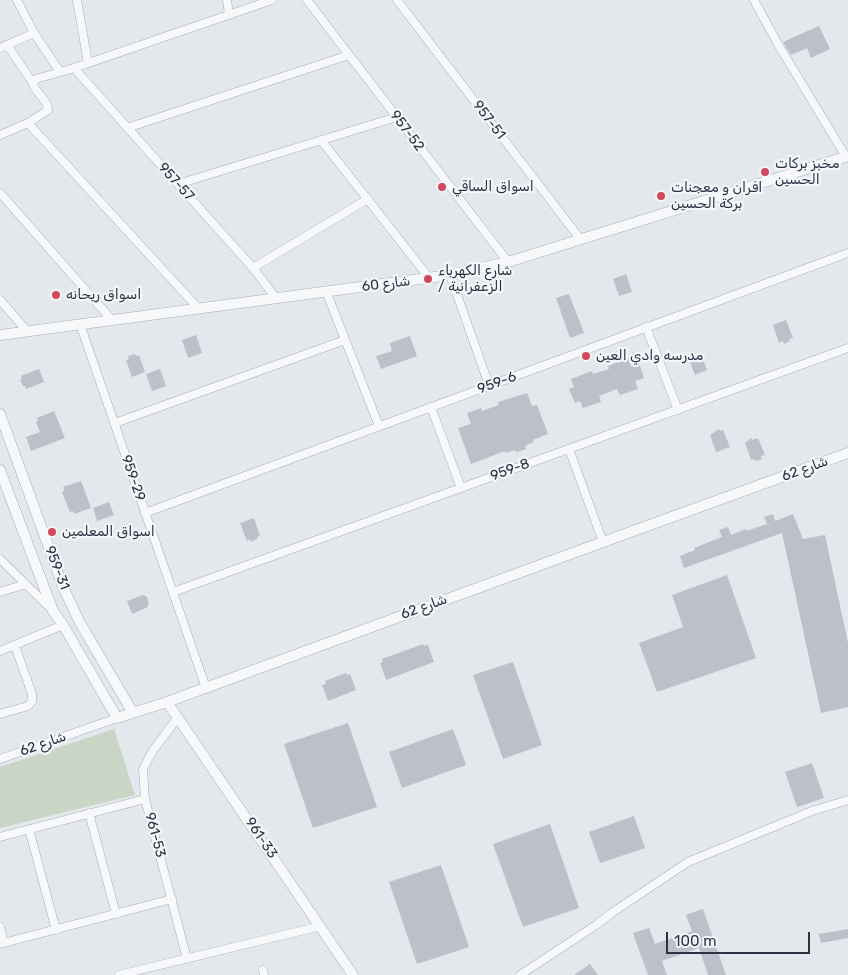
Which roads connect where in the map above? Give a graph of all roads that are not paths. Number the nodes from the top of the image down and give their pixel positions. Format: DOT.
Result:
graph roads {
  1 [pos="17,0"];
  2 [pos="77,0"];
  3 [pos="227,0"];
  4 [pos="272,0"];
  5 [pos="307,0"];
  6 [pos="397,0"];
  7 [pos="754,0"];
  8 [pos="228,15"];
  9 [pos="34,33"];
  10 [pos="4,47"];
  11 [pos="349,55"];
  12 [pos="88,63"];
  13 [pos="74,68"];
  14 [pos="60,72"];
  15 [pos="33,83"];
  16 [pos="396,117"];
  17 [pos="28,123"];
  18 [pos="127,128"];
  19 [pos="0,135"];
  20 [pos="321,140"];
  21 [pos="847,156"];
  22 [pos="178,184"];
  23 [pos="0,193"];
  24 [pos="368,199"];
  25 [pos="581,240"];
  26 [pos="848,253"];
  27 [pos="508,262"];
  28 [pos="253,268"];
  29 [pos="450,275"];
  30 [pos="430,278"];
  31 [pos="326,291"];
  32 [pos="276,298"];
  33 [pos="0,300"];
  34 [pos="198,308"];
  35 [pos="112,320"];
  36 [pos="80,324"];
  37 [pos="646,327"];
  38 [pos="27,331"];
  39 [pos="0,335"];
  40 [pos="345,340"];
  41 [pos="848,348"];
  42 [pos="489,385"];
  43 [pos="431,407"];
  44 [pos="678,410"];
  45 [pos="0,414"];
  46 [pos="114,423"];
  47 [pos="379,426"];
  48 [pos="570,449"];
  49 [pos="848,453"];
  50 [pos="0,470"];
  51 [pos="461,488"];
  52 [pos="145,512"];
  53 [pos="602,542"];
  54 [pos="0,559"];
  55 [pos="26,584"];
  56 [pos="0,592"];
  57 [pos="173,592"];
  58 [pos="53,611"];
  59 [pos="63,625"];
  60 [pos="15,646"];
  61 [pos="0,651"];
  62 [pos="206,688"];
  63 [pos="167,702"];
  64 [pos="133,713"];
  65 [pos="0,714"];
  66 [pos="178,717"];
  67 [pos="117,718"];
  68 [pos="0,759"];
  69 [pos="145,798"];
  70 [pos="848,800"];
  71 [pos="89,813"];
  72 [pos="30,829"];
  73 [pos="0,837"];
  74 [pos="172,899"];
  75 [pos="116,914"];
  76 [pos="321,926"];
  77 [pos="0,927"];
  78 [pos="56,930"];
  79 [pos="2,944"];
  80 [pos="187,959"];
  81 [pos="119,975"];
  82 [pos="353,975"];
  83 [pos="520,975"];
  1 -- 9 [label="street"];
  2 -- 12 [label="street"];
  3 -- 8 [label="street"];
  4 -- 8 [label="street"];
  5 -- 11 [label="street, 957-52"];
  6 -- 25 [label="street, 957-51"];
  7 -- 21 [label="street"];
  8 -- 12 [label="street"];
  9 -- 10 [label="street"];
  9 -- 14 [label="street"];
  10 -- 15 [label="street"];
  11 -- 16 [label="street, 957-52"];
  11 -- 18 [label="street"];
  12 -- 13 [label="street"];
  13 -- 14 [label="street"];
  13 -- 18 [label="street, 957-57"];
  14 -- 15 [label="street"];
  15 -- 17 [label="street"];
  16 -- 20 [label="street"];
  16 -- 27 [label="street, 957-52"];
  17 -- 19 [label="street"];
  17 -- 34 [label="street"];
  18 -- 22 [label="street, 957-57"];
  20 -- 22 [label="street"];
  20 -- 24 [label="street"];
  21 -- 25 [label="street, شارع 60"];
  22 -- 28 [label="street, 957-57"];
  23 -- 35 [label="street"];
  24 -- 28 [label="street"];
  24 -- 30 [label="street"];
  25 -- 27 [label="street, شارع 60"];
  26 -- 37 [label="street, 959-6"];
  27 -- 29 [label="street, شارع 60"];
  28 -- 32 [label="street, 957-57"];
  29 -- 30 [label="street, شارع 60"];
  29 -- 42 [label="street"];
  30 -- 31 [label="street, شارع 60"];
  31 -- 32 [label="street, شارع 60"];
  31 -- 40 [label="street"];
  32 -- 34 [label="street, شارع 60"];
  33 -- 38 [label="street"];
  34 -- 35 [label="street, شارع 60"];
  35 -- 36 [label="street, شارع 60"];
  36 -- 38 [label="street, شارع 60"];
  36 -- 46 [label="street, 959-29"];
  37 -- 42 [label="street, 959-6"];
  37 -- 44 [label="street"];
  38 -- 39 [label="street, شارع 60"];
  40 -- 46 [label="street"];
  40 -- 47 [label="street"];
  41 -- 44 [label="street, 959-8"];
  42 -- 43 [label="street, 959-6"];
  43 -- 47 [label="street, 959-6"];
  43 -- 51 [label="street"];
  44 -- 48 [label="street, 959-8"];
  45 -- 64 [label="street, 959-31"];
  46 -- 52 [label="street, 959-29"];
  47 -- 52 [label="street, 959-6"];
  48 -- 51 [label="street, 959-8"];
  48 -- 53 [label="street"];
  49 -- 53 [label="street, شارع 62"];
  50 -- 58 [label="street, 959-31"];
  51 -- 57 [label="street, 959-8"];
  52 -- 57 [label="street, 959-29"];
  53 -- 62 [label="street, شارع 62"];
  54 -- 55 [label="street"];
  55 -- 56 [label="street"];
  55 -- 58 [label="street"];
  57 -- 62 [label="street, 959-29"];
  58 -- 59 [label="street, 959-31"];
  59 -- 60 [label="street"];
  59 -- 67 [label="street, 959-31"];
  60 -- 61 [label="street"];
  60 -- 65 [label="street"];
  62 -- 63 [label="street, شارع 62"];
  63 -- 64 [label="street, شارع 62"];
  63 -- 66 [label="street, 961-33"];
  64 -- 67 [label="street, شارع 62"];
  66 -- 69 [label="street"];
  66 -- 76 [label="street, 961-33"];
  67 -- 68 [label="street, شارع 62"];
  69 -- 71 [label="street, 961-53"];
  69 -- 74 [label="street, 961-53"];
  70 -- 83 [label="street"];
  71 -- 72 [label="street, 961-53"];
  71 -- 75 [label="street"];
  72 -- 73 [label="street, 961-53"];
  72 -- 78 [label="street"];
  74 -- 75 [label="street"];
  74 -- 80 [label="street, 961-53"];
  75 -- 78 [label="street"];
  76 -- 80 [label="street"];
  76 -- 82 [label="street, 961-33"];
  77 -- 79 [label="street"];
  78 -- 79 [label="street"];
  80 -- 81 [label="street"];
}
